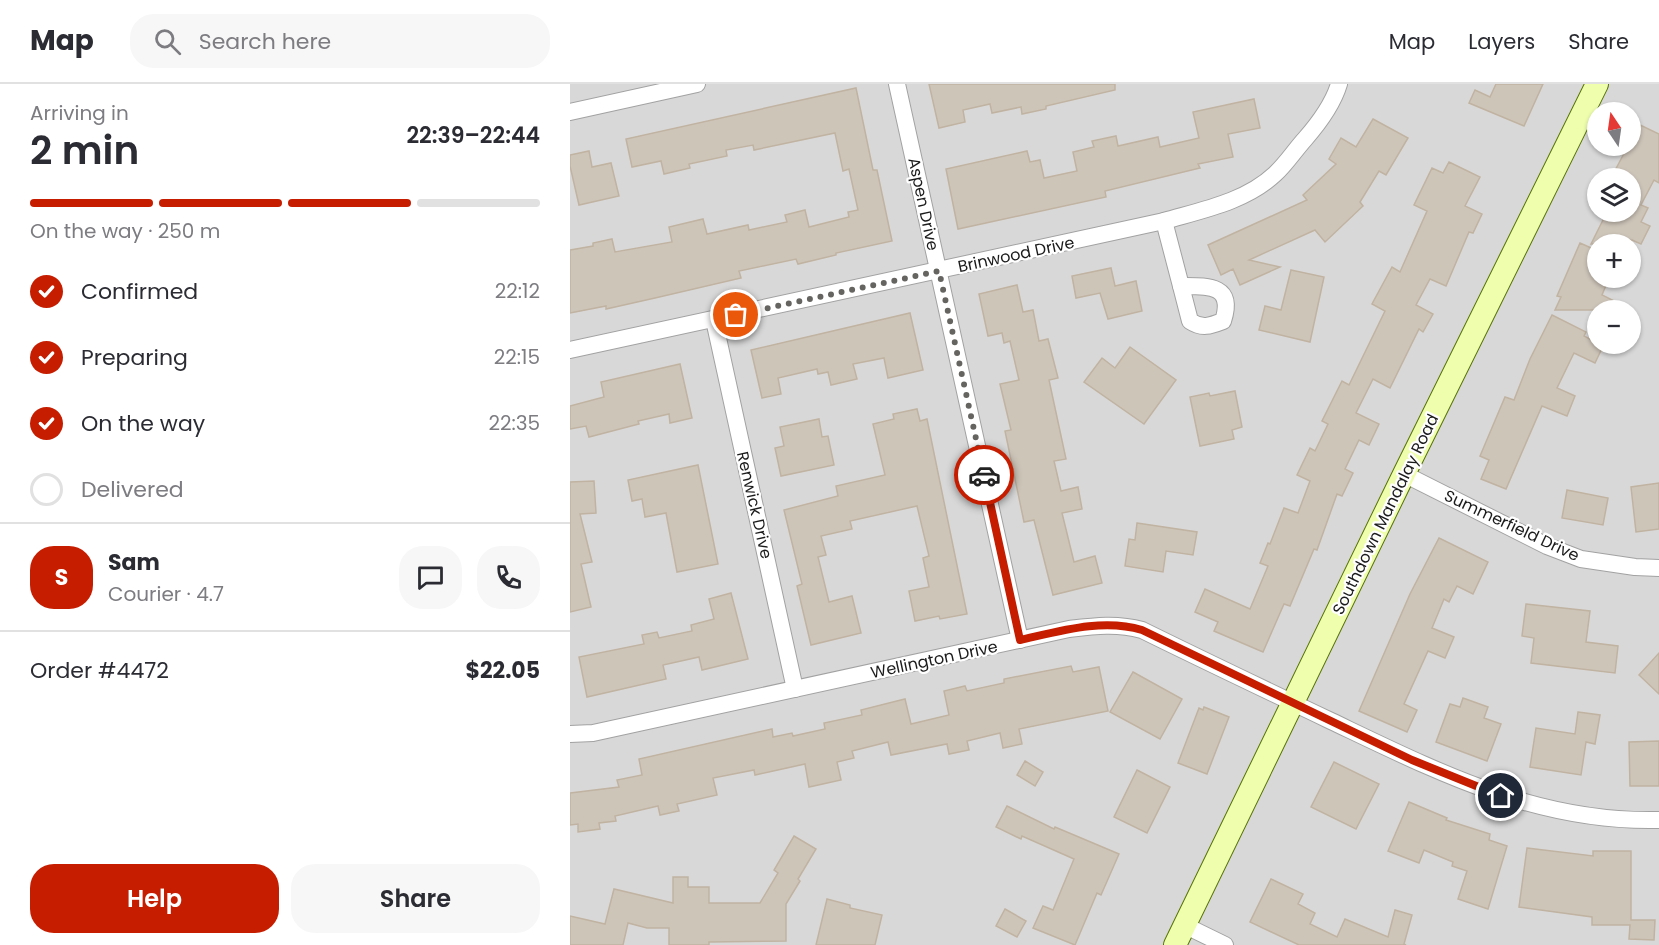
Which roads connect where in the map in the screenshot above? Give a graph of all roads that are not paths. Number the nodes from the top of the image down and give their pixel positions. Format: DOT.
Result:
graph roads {
  1 [pos="697,84"];
  2 [pos="897,84"];
  3 [pos="1339,84"];
  4 [pos="1597,84"];
  5 [pos="662,88"];
  6 [pos="570,112"];
  7 [pos="1164,221"];
  8 [pos="939,271"];
  9 [pos="1181,286"];
  10 [pos="714,321"];
  11 [pos="570,350"];
  12 [pos="1404,474"];
  13 [pos="1659,568"];
  14 [pos="1020,640"];
  15 [pos="795,689"];
  16 [pos="1293,702"];
  17 [pos="570,734"];
  18 [pos="1659,820"];
  19 [pos="1180,935"];
  20 [pos="1225,945"];
  1 -- 5 [label="street"];
  2 -- 8 [label="street, Aspen Drive"];
  3 -- 7 [label="street, Brinwood Drive"];
  4 -- 12 [label="street, Southdown Mandalay Road"];
  5 -- 6 [label="street"];
  7 -- 8 [label="street, Brinwood Drive"];
  7 -- 9 [label="street"];
  8 -- 10 [label="street, Brinwood Drive"];
  8 -- 14 [label="street, Aspen Drive"];
  10 -- 11 [label="street, Brinwood Drive"];
  10 -- 15 [label="street, Renwick Drive"];
  12 -- 13 [label="street, Summerfield Drive"];
  12 -- 16 [label="street, Southdown Mandalay Road"];
  14 -- 15 [label="street, Wellington Drive"];
  14 -- 16 [label="street, Wellington Drive"];
  15 -- 17 [label="street, Wellington Drive"];
  16 -- 18 [label="street, Wellington Drive"];
  16 -- 19 [label="street, Southdown Mandalay Road"];
  19 -- 20 [label="street"];
}
